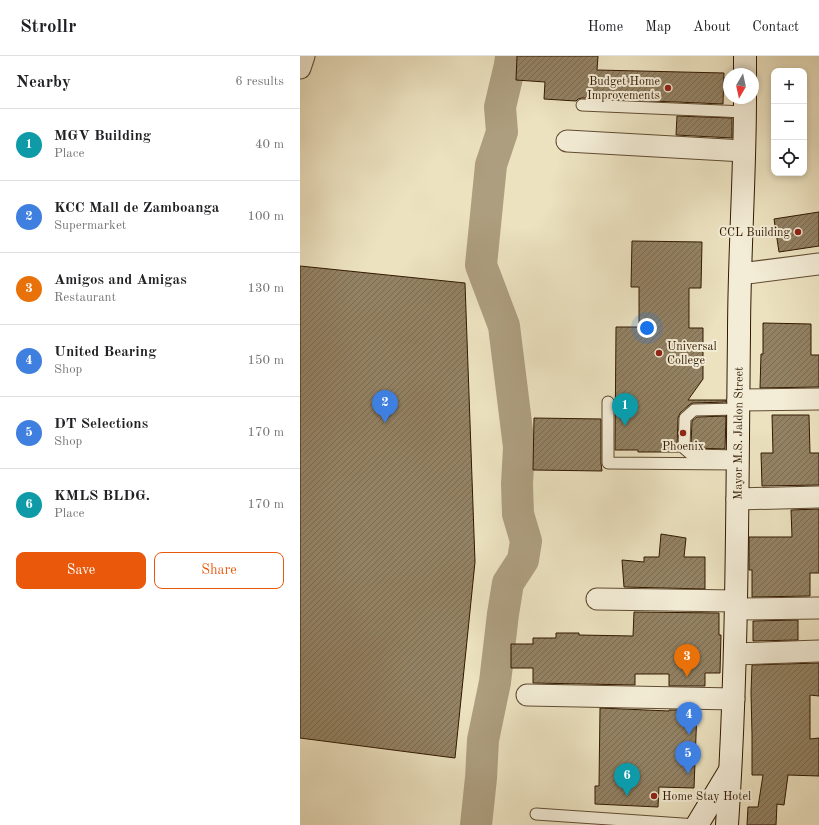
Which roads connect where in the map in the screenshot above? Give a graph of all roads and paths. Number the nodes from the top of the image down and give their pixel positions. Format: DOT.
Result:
graph roads {
  1 [pos="304,56"];
  2 [pos="745,56"];
  3 [pos="300,68"];
  4 [pos="745,68"];
  5 [pos="582,105"];
  6 [pos="745,105"];
  7 [pos="567,141"];
  8 [pos="744,151"];
  9 [pos="819,264"];
  10 [pos="740,274"];
  11 [pos="819,399"];
  12 [pos="608,402"];
  13 [pos="738,404"];
  14 [pos="738,460"];
  15 [pos="819,497"];
  16 [pos="737,499"];
  17 [pos="597,599"];
  18 [pos="736,605"];
  19 [pos="819,608"];
  20 [pos="819,651"];
  21 [pos="735,654"];
  22 [pos="527,695"];
  23 [pos="734,699"];
  24 [pos="731,769"];
  25 [pos="536,814"];
  26 [pos="697,825"];
  27 [pos="727,825"];
  1 -- 3 [label="street"];
  2 -- 4 [label="main road"];
  5 -- 6 [label="lane"];
  6 -- 8 [label="main road, Mayor M.S. Jaldon Street"];
  7 -- 8 [label="street"];
  8 -- 10 [label="main road, Mayor M.S. Jaldon Street"];
  9 -- 10 [label="street"];
  10 -- 13 [label="main road, Mayor M.S. Jaldon Street"];
  11 -- 13 [label="street"];
  12 -- 14 [label="lane"];
  13 -- 14 [label="main road, Mayor M.S. Jaldon Street"];
  13 -- 14 [label="lane"];
  14 -- 16 [label="main road, Mayor M.S. Jaldon Street"];
  15 -- 16 [label="street"];
  16 -- 18 [label="main road, Mayor M.S. Jaldon Street"];
  17 -- 18 [label="street"];
  18 -- 19 [label="street"];
  18 -- 21 [label="main road, Mayor M.S. Jaldon Street"];
  20 -- 21 [label="street"];
  21 -- 23 [label="main road, Mayor M.S. Jaldon Street"];
  22 -- 23 [label="street"];
  23 -- 24 [label="main road, Mayor M.S. Jaldon Street"];
  24 -- 26 [label="main road, Mayor M.S. Jaldon Street"];
  24 -- 27 [label="main road, Mayor M.S. Jaldon Street"];
  25 -- 26 [label="lane"];
}
